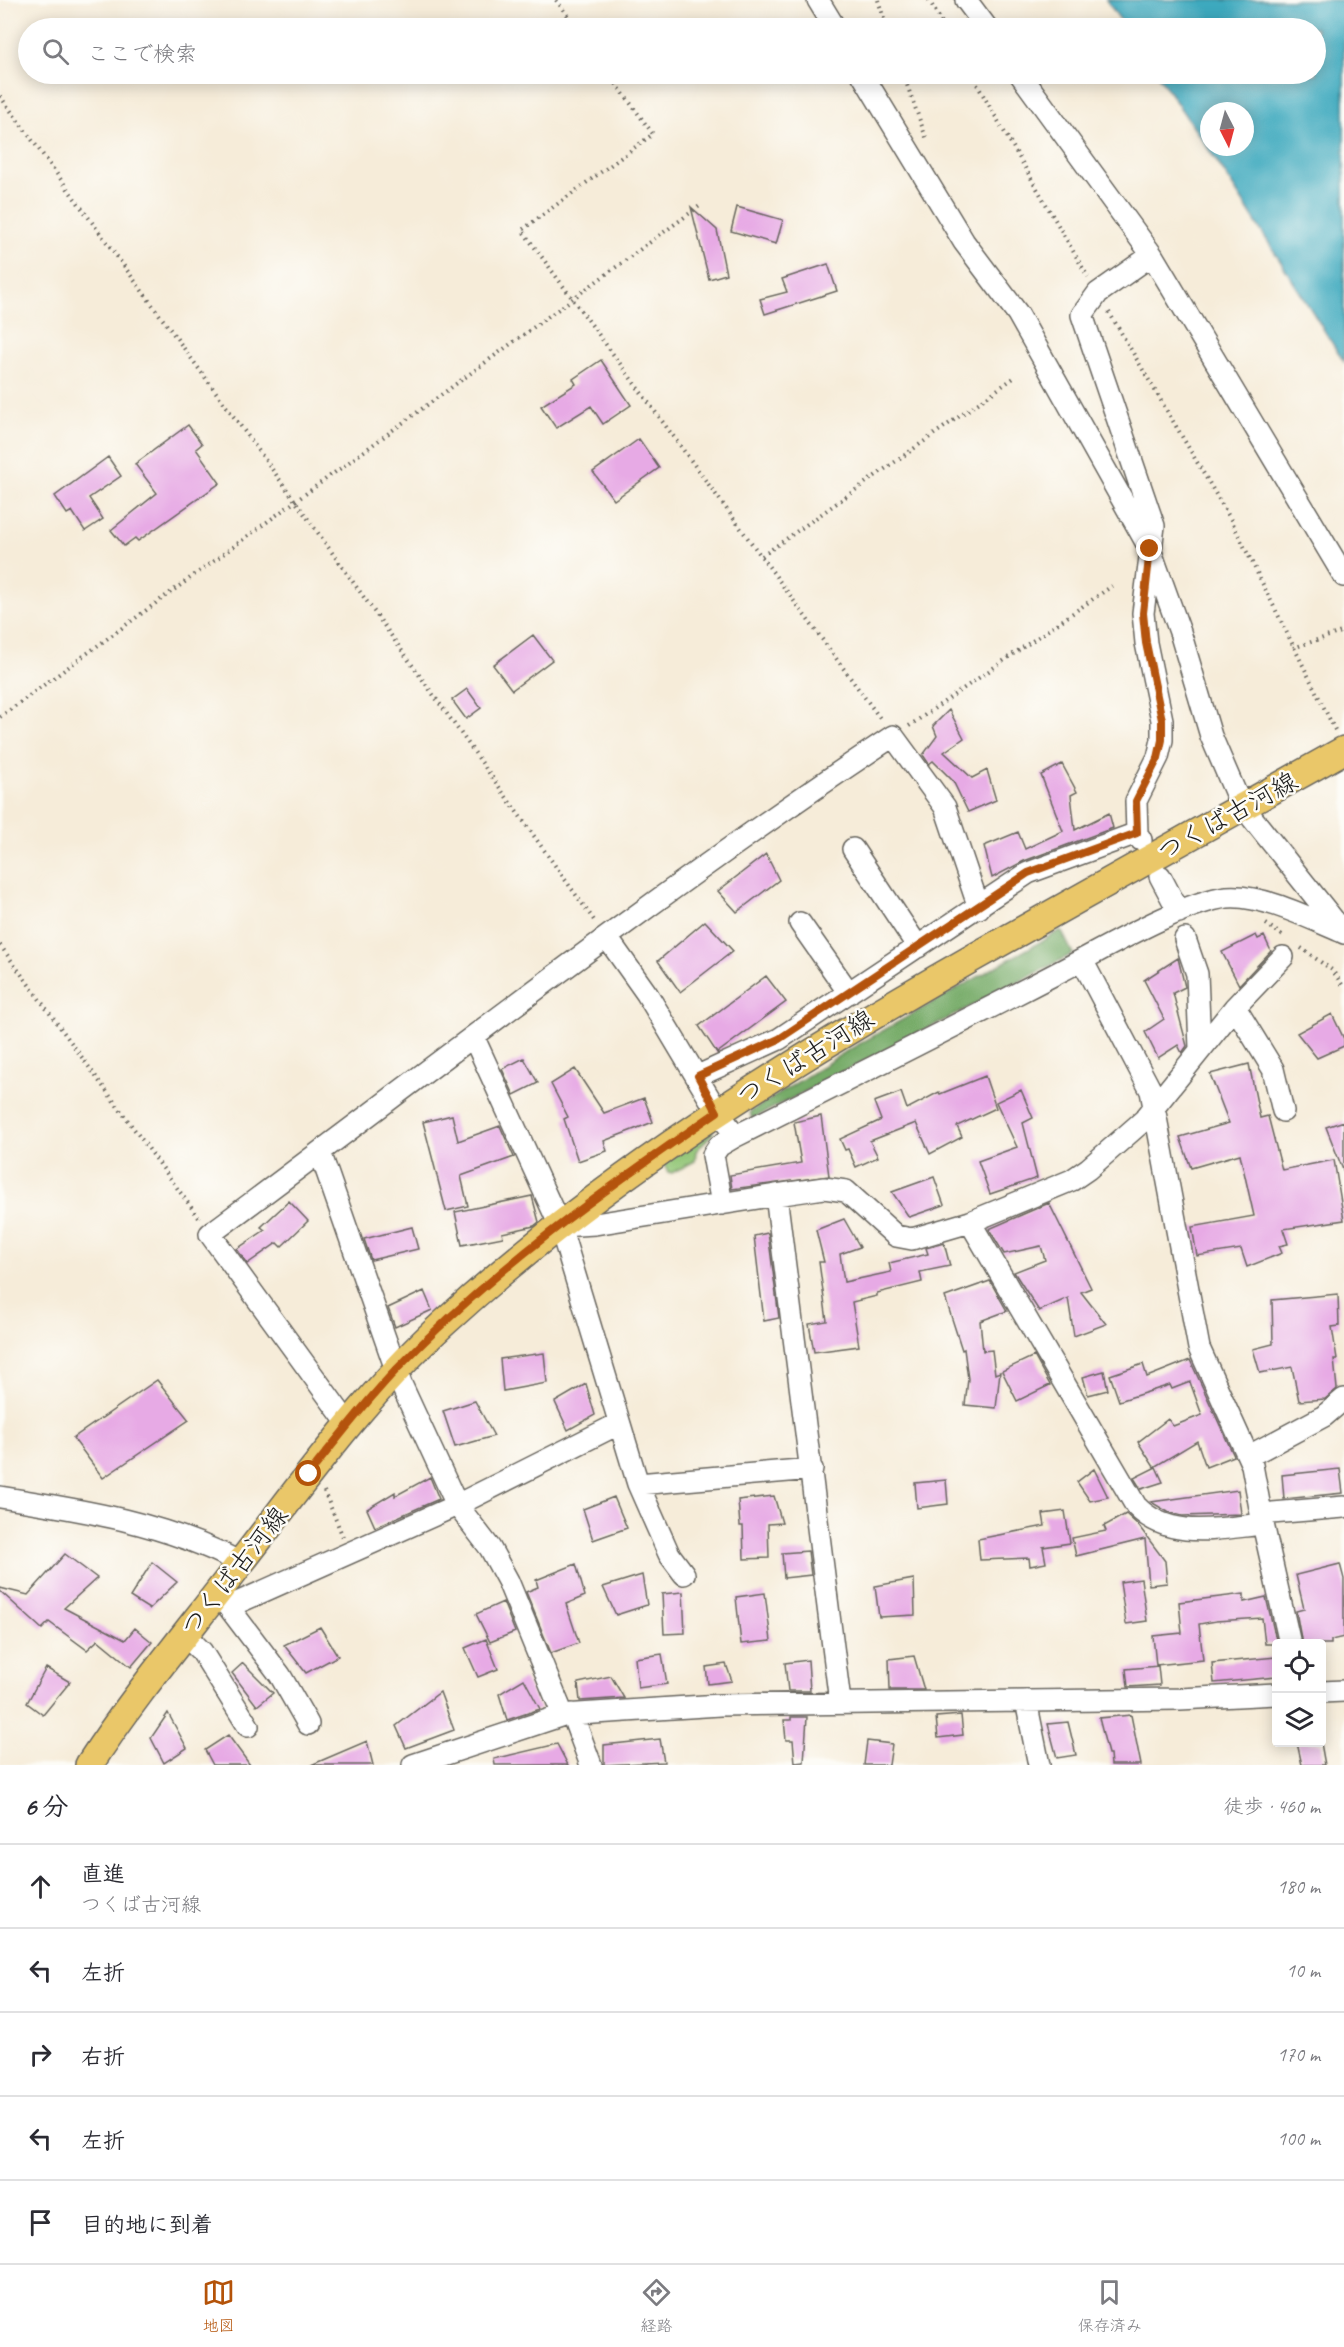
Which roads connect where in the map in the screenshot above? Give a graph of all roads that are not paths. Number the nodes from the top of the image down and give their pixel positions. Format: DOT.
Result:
graph roads {
  1 [pos="818,0"];
  2 [pos="966,0"];
  3 [pos="829,18"];
  4 [pos="980,18"];
  5 [pos="868,84"];
  6 [pos="1027,84"];
  7 [pos="1152,255"];
  8 [pos="1150,549"];
  9 [pos="1344,576"];
  10 [pos="1341,743"];
  11 [pos="1244,806"];
  12 [pos="853,849"];
  13 [pos="1160,876"];
  14 [pos="979,908"];
  15 [pos="1179,912"];
  16 [pos="800,923"];
  17 [pos="1344,933"];
  18 [pos="608,939"];
  19 [pos="1185,939"];
  20 [pos="1289,947"];
  21 [pos="918,948"];
  22 [pos="1082,960"];
  23 [pos="849,993"];
  24 [pos="1235,1007"];
  25 [pos="474,1038"];
  26 [pos="1200,1048"];
  27 [pos="698,1076"];
  28 [pos="1155,1106"];
  29 [pos="1283,1111"];
  30 [pos="717,1112"];
  31 [pos="735,1136"];
  32 [pos="320,1152"];
  33 [pos="776,1195"];
  34 [pos="722,1204"];
  35 [pos="970,1222"];
  36 [pos="560,1226"];
  37 [pos="396,1370"];
  38 [pos="1344,1399"];
  39 [pos="618,1424"];
  40 [pos="349,1425"];
  41 [pos="1249,1456"];
  42 [pos="812,1469"];
  43 [pos="638,1484"];
  44 [pos="0,1497"];
  45 [pos="457,1505"];
  46 [pos="1344,1507"];
  47 [pos="1262,1519"];
  48 [pos="241,1563"];
  49 [pos="684,1574"];
  50 [pos="221,1601"];
  51 [pos="184,1634"];
  52 [pos="1289,1639"];
  53 [pos="1344,1691"];
  54 [pos="1326,1692"];
  55 [pos="1272,1694"];
  56 [pos="1026,1701"];
  57 [pos="840,1702"];
  58 [pos="567,1715"];
  59 [pos="308,1724"];
  60 [pos="248,1726"];
  61 [pos="99,1761"];
  62 [pos="413,1765"];
  63 [pos="591,1765"];
  64 [pos="1038,1765"];
  1 -- 3 [label="street"];
  2 -- 4 [label="street"];
  5 -- 8 [label="street"];
  6 -- 7 [label="street"];
  7 -- 8 [label="street"];
  7 -- 9 [label="street"];
  8 -- 11 [label="street"];
  8 -- 14 [label="street"];
  10 -- 11 [label="main road, つくば古河線"];
  11 -- 17 [label="street"];
  11 -- 30 [label="main road, つくば古河線"];
  12 -- 21 [label="street"];
  13 -- 15 [label="street"];
  14 -- 18 [label="street"];
  14 -- 21 [label="street"];
  15 -- 17 [label="street"];
  15 -- 22 [label="street"];
  16 -- 23 [label="street"];
  18 -- 25 [label="street"];
  18 -- 27 [label="street"];
  19 -- 26 [label="street"];
  20 -- 24 [label="street"];
  21 -- 23 [label="street"];
  22 -- 28 [label="street"];
  22 -- 31 [label="street"];
  23 -- 27 [label="street"];
  24 -- 26 [label="street"];
  24 -- 29 [label="street"];
  25 -- 32 [label="street"];
  25 -- 36 [label="street"];
  26 -- 28 [label="street"];
  27 -- 30 [label="street"];
  28 -- 35 [label="street"];
  28 -- 41 [label="street"];
  30 -- 31 [label="street"];
  30 -- 36 [label="main road, つくば古河線"];
  31 -- 34 [label="street"];
  32 -- 37 [label="street"];
  32 -- 40 [label="street"];
  33 -- 34 [label="street"];
  33 -- 35 [label="street"];
  33 -- 42 [label="street"];
  34 -- 36 [label="street"];
  35 -- 47 [label="street"];
  36 -- 37 [label="main road, つくば古河線"];
  36 -- 39 [label="street"];
  37 -- 40 [label="main road, つくば古河線"];
  37 -- 45 [label="street"];
  38 -- 41 [label="street"];
  39 -- 43 [label="street"];
  39 -- 45 [label="street"];
  40 -- 48 [label="main road, つくば古河線"];
  41 -- 47 [label="street"];
  42 -- 43 [label="street"];
  42 -- 57 [label="street"];
  43 -- 49 [label="street"];
  44 -- 48 [label="street"];
  45 -- 50 [label="street"];
  45 -- 58 [label="street"];
  46 -- 47 [label="street"];
  47 -- 52 [label="street"];
  48 -- 50 [label="main road, つくば古河線"];
  50 -- 51 [label="main road, つくば古河線"];
  50 -- 59 [label="street"];
  51 -- 60 [label="street"];
  51 -- 61 [label="main road, つくば古河線"];
  53 -- 54 [label="street"];
  55 -- 56 [label="street"];
  56 -- 57 [label="street"];
  56 -- 64 [label="street"];
  57 -- 58 [label="street"];
  58 -- 62 [label="street"];
  58 -- 63 [label="street"];
}
